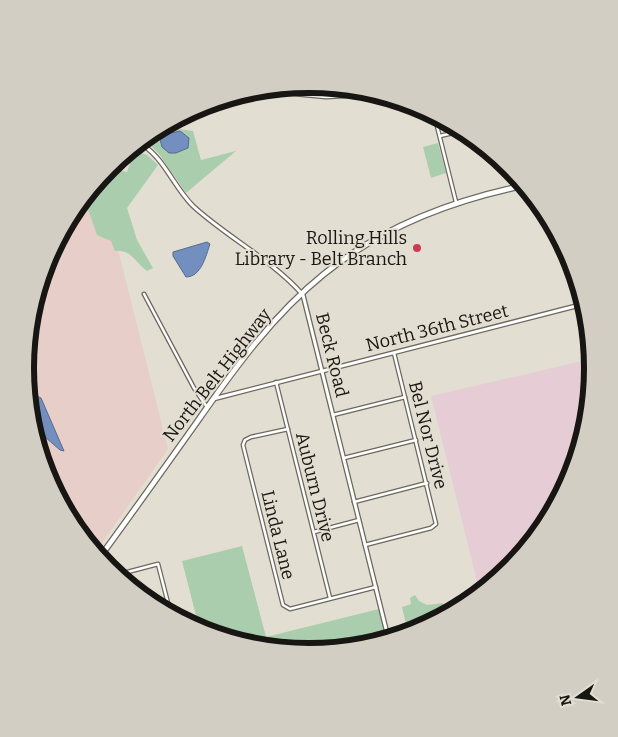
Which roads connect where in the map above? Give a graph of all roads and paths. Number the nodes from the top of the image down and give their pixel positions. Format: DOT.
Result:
graph roads {
  1 [pos="298,94"];
  2 [pos="332,96"];
  3 [pos="342,96"];
  4 [pos="437,125"];
  5 [pos="452,133"];
  6 [pos="440,136"];
  7 [pos="145,147"];
  8 [pos="516,187"];
  9 [pos="456,202"];
  10 [pos="302,293"];
  11 [pos="144,294"];
  12 [pos="577,307"];
  13 [pos="394,352"];
  14 [pos="322,371"];
  15 [pos="276,382"];
  16 [pos="405,396"];
  17 [pos="213,399"];
  18 [pos="207,407"];
  19 [pos="333,415"];
  20 [pos="288,429"];
  21 [pos="416,440"];
  22 [pos="344,458"];
  23 [pos="427,483"];
  24 [pos="354,502"];
  25 [pos="359,520"];
  26 [pos="314,532"];
  27 [pos="365,545"];
  28 [pos="104,552"];
  29 [pos="125,573"];
  30 [pos="376,587"];
  31 [pos="330,598"];
  32 [pos="169,605"];
  33 [pos="387,632"];
  1 -- 2 [label="street"];
  2 -- 3 [label="street"];
  4 -- 6 [label="street"];
  5 -- 6 [label="street"];
  6 -- 9 [label="street"];
  7 -- 10 [label="street, Beck Road"];
  8 -- 9 [label="main road, North Belt Highway"];
  9 -- 10 [label="main road, North Belt Highway"];
  10 -- 14 [label="street, Beck Road"];
  10 -- 17 [label="main road, North Belt Highway"];
  11 -- 18 [label="street"];
  12 -- 13 [label="street, North 36th Street"];
  13 -- 14 [label="street, North 36th Street"];
  13 -- 16 [label="street, Bel Nor Drive"];
  14 -- 15 [label="street, North 36th Street"];
  14 -- 19 [label="street, Beck Road"];
  15 -- 17 [label="street, North 36th Street"];
  15 -- 20 [label="street, Auburn Drive"];
  16 -- 19 [label="street"];
  16 -- 21 [label="street, Bel Nor Drive"];
  17 -- 18 [label="main road, North Belt Highway"];
  18 -- 28 [label="main road, North Belt Highway"];
  19 -- 22 [label="street, Beck Road"];
  20 -- 26 [label="street, Auburn Drive"];
  20 -- 31 [label="street, Linda Lane"];
  21 -- 22 [label="street"];
  21 -- 23 [label="street, Bel Nor Drive"];
  22 -- 24 [label="street, Beck Road"];
  23 -- 24 [label="street"];
  23 -- 27 [label="street, Bel Nor Drive"];
  24 -- 25 [label="street, Beck Road"];
  25 -- 26 [label="street"];
  25 -- 27 [label="street, Beck Road"];
  26 -- 31 [label="street, Auburn Drive"];
  27 -- 30 [label="street, Beck Road"];
  29 -- 32 [label="street"];
  30 -- 31 [label="street"];
  30 -- 33 [label="street, Beck Road"];
}
